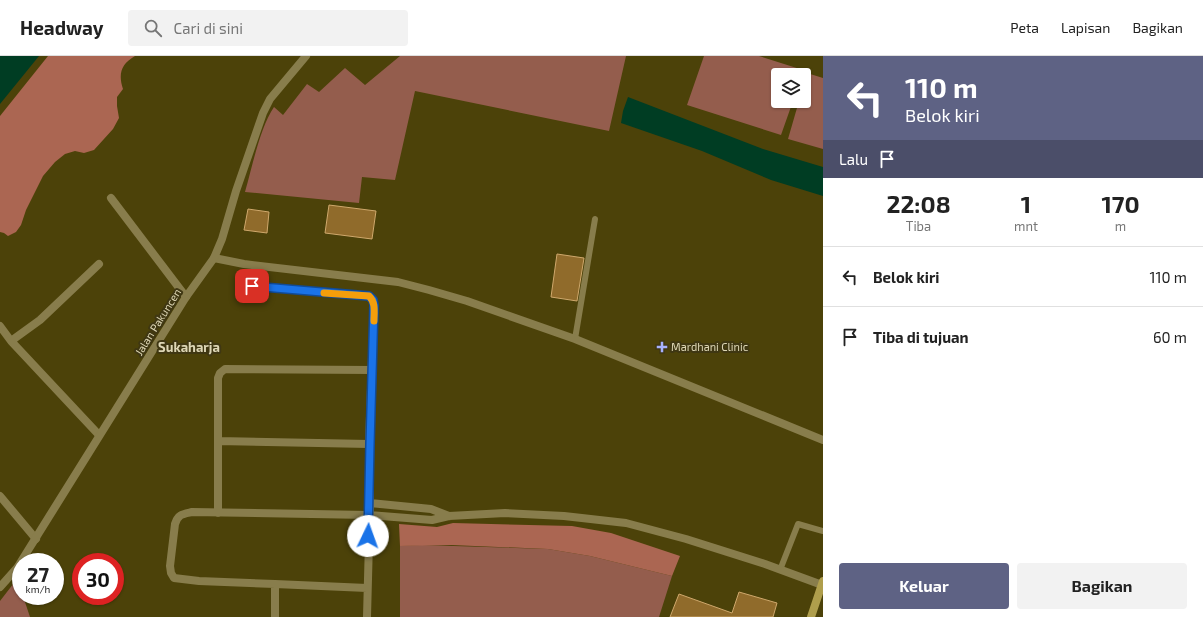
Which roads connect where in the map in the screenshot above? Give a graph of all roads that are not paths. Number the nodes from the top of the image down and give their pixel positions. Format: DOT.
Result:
graph roads {
  1 [pos="306,56"];
  2 [pos="111,198"];
  3 [pos="595,218"];
  4 [pos="214,258"];
  5 [pos="99,264"];
  6 [pos="252,286"];
  7 [pos="186,297"];
  8 [pos="0,326"];
  9 [pos="575,338"];
  10 [pos="11,341"];
  11 [pos="372,370"];
  12 [pos="99,435"];
  13 [pos="823,440"];
  14 [pos="218,441"];
  15 [pos="370,444"];
  16 [pos="0,496"];
  17 [pos="370,503"];
  18 [pos="218,513"];
  19 [pos="369,516"];
  20 [pos="449,516"];
  21 [pos="823,531"];
  22 [pos="36,539"];
  23 [pos="780,570"];
  24 [pos="822,583"];
  25 [pos="275,584"];
  26 [pos="0,587"];
  27 [pos="367,588"];
  28 [pos="275,617"];
  29 [pos="367,617"];
  30 [pos="811,617"];
  1 -- 4 [label="street, Jalan Pakuncen"];
  2 -- 7 [label="street"];
  3 -- 9 [label="lane"];
  4 -- 7 [label="street, Jalan Pakuncen"];
  4 -- 9 [label="street"];
  5 -- 10 [label="street"];
  6 -- 11 [label="street"];
  7 -- 12 [label="street, Jalan Pakuncen"];
  8 -- 10 [label="street"];
  9 -- 13 [label="street"];
  10 -- 12 [label="street"];
  11 -- 14 [label="street"];
  11 -- 15 [label="street"];
  12 -- 22 [label="street, Jalan Pakuncen"];
  14 -- 15 [label="street"];
  14 -- 18 [label="street"];
  15 -- 17 [label="street"];
  16 -- 22 [label="street"];
  17 -- 19 [label="street"];
  17 -- 20 [label="street"];
  18 -- 19 [label="street"];
  18 -- 25 [label="street"];
  19 -- 20 [label="street"];
  19 -- 27 [label="street"];
  20 -- 23 [label="street"];
  21 -- 23 [label="lane"];
  22 -- 26 [label="street, Jalan Pakuncen"];
  23 -- 24 [label="street"];
  24 -- 30 [label="main road"];
  25 -- 27 [label="street"];
  25 -- 28 [label="street"];
  27 -- 29 [label="street"];
}
